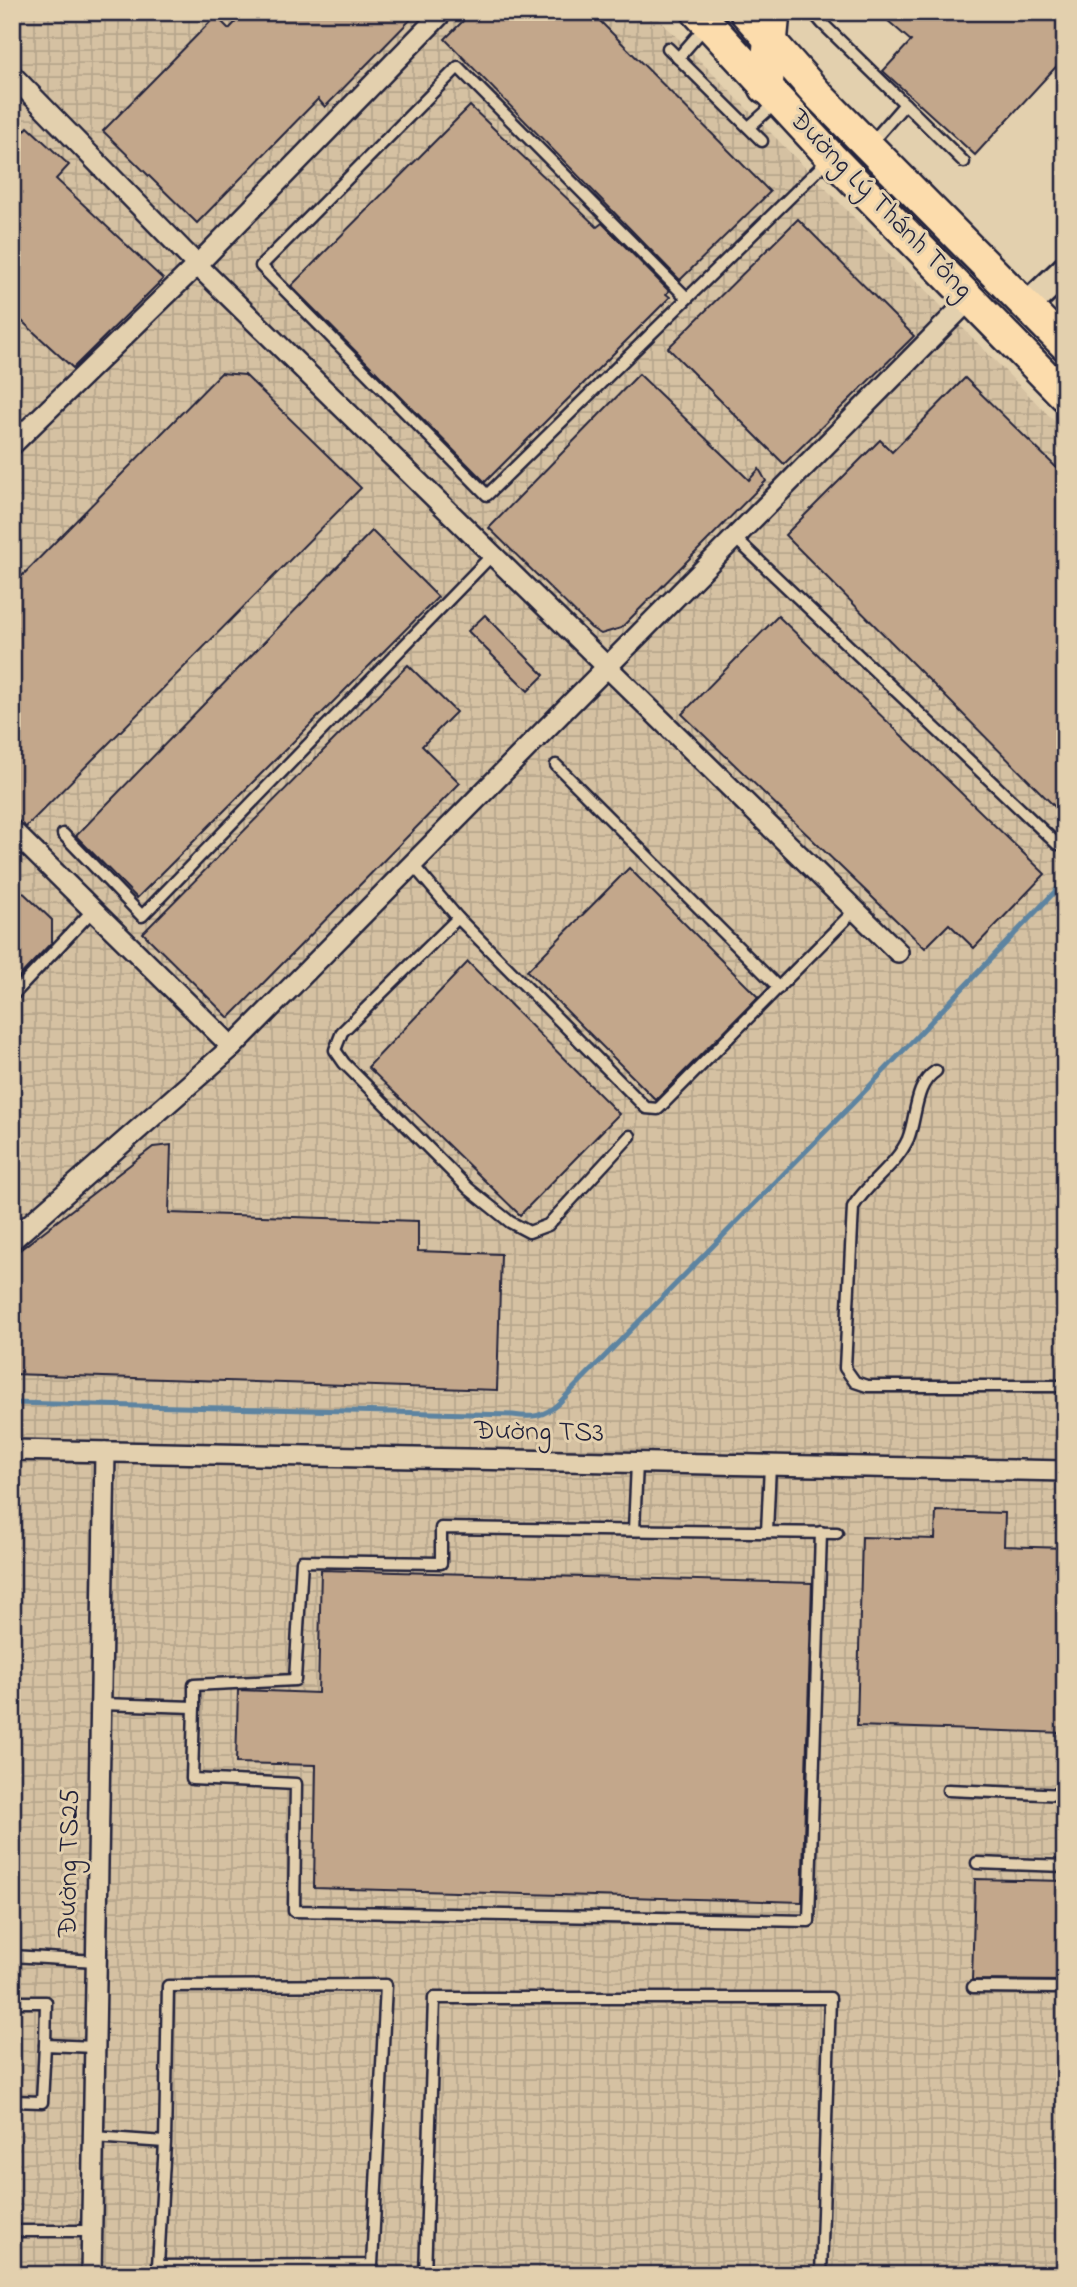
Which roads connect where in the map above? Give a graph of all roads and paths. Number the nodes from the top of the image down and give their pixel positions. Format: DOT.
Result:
graph roads {
  1 [pos="443,12"];
  2 [pos="680,12"];
  3 [pos="745,12"];
  4 [pos="816,12"];
  5 [pos="772,26"];
  6 [pos="709,28"];
  7 [pos="668,48"];
  8 [pos="678,58"];
  9 [pos="12,75"];
  10 [pos="772,93"];
  11 [pos="905,104"];
  12 [pos="749,127"];
  13 [pos="762,141"];
  14 [pos="868,146"];
  15 [pos="831,158"];
  16 [pos="964,162"];
  17 [pos="197,265"];
  18 [pos="1065,270"];
  19 [pos="995,274"];
  20 [pos="687,298"];
  21 [pos="971,298"];
  22 [pos="1027,306"];
  23 [pos="1065,345"];
  24 [pos="1065,396"];
  25 [pos="12,445"];
  26 [pos="735,538"];
  27 [pos="493,554"];
  28 [pos="609,667"];
  29 [pos="556,765"];
  30 [pos="12,831"];
  31 [pos="63,834"];
  32 [pos="1057,844"];
  33 [pos="413,864"];
  34 [pos="93,910"];
  35 [pos="855,910"];
  36 [pos="458,918"];
  37 [pos="898,952"];
  38 [pos="779,988"];
  39 [pos="12,996"];
  40 [pos="232,1047"];
  41 [pos="936,1071"];
  42 [pos="630,1136"];
  43 [pos="12,1240"];
  44 [pos="1065,1386"];
  45 [pos="12,1450"];
  46 [pos="105,1452"];
  47 [pos="638,1463"];
  48 [pos="770,1465"];
  49 [pos="1065,1471"];
  50 [pos="634,1530"];
  51 [pos="767,1532"];
  52 [pos="821,1532"];
  53 [pos="838,1533"];
  54 [pos="101,1704"];
  55 [pos="194,1707"];
  56 [pos="948,1790"];
  57 [pos="1065,1795"];
  58 [pos="977,1863"];
  59 [pos="1065,1866"];
  60 [pos="12,1956"];
  61 [pos="96,1961"];
  62 [pos="973,1987"];
  63 [pos="1065,1988"];
  64 [pos="12,2002"];
  65 [pos="45,2045"];
  66 [pos="95,2047"];
  67 [pos="12,2101"];
  68 [pos="94,2137"];
  69 [pos="165,2141"];
  70 [pos="12,2231"];
  71 [pos="92,2231"];
  72 [pos="91,2275"];
  73 [pos="425,2275"];
  74 [pos="821,2275"];
  1 -- 17 [label="street"];
  2 -- 6 [label="street"];
  3 -- 5 [label="main road, Đường Lý Thánh Tông"];
  4 -- 11 [label="lane"];
  5 -- 10 [label="highway"];
  5 -- 14 [label="main road, Đường Lý Thánh Tông"];
  6 -- 8 [label="lane"];
  6 -- 10 [label="main road, Đường Lý Thánh Tông"];
  7 -- 8 [label="lane"];
  8 -- 12 [label="lane"];
  9 -- 17 [label="street"];
  10 -- 12 [label="lane"];
  10 -- 15 [label="main road, Đường Lý Thánh Tông"];
  11 -- 14 [label="lane"];
  11 -- 16 [label="lane"];
  12 -- 13 [label="lane"];
  14 -- 19 [label="main road, Đường Lý Thánh Tông"];
  15 -- 20 [label="lane"];
  15 -- 21 [label="main road, Đường Lý Thánh Tông"];
  17 -- 25 [label="street"];
  17 -- 27 [label="street"];
  18 -- 22 [label="street"];
  19 -- 21 [label="main road"];
  19 -- 22 [label="main road, Đường Lý Thánh Tông"];
  20 -- 20 [label="lane"];
  21 -- 24 [label="main road, Đường Lý Thánh Tông"];
  21 -- 26 [label="street"];
  22 -- 23 [label="main road, Đường Lý Thánh Tông"];
  26 -- 28 [label="street"];
  26 -- 32 [label="lane"];
  27 -- 28 [label="street"];
  27 -- 31 [label="lane"];
  28 -- 33 [label="street"];
  28 -- 35 [label="street"];
  29 -- 38 [label="lane"];
  30 -- 34 [label="street"];
  33 -- 36 [label="lane"];
  33 -- 40 [label="street"];
  34 -- 39 [label="lane"];
  34 -- 40 [label="street"];
  35 -- 37 [label="street"];
  35 -- 38 [label="lane"];
  36 -- 38 [label="lane"];
  36 -- 42 [label="lane"];
  40 -- 43 [label="street"];
  41 -- 44 [label="lane"];
  45 -- 46 [label="street, Đường TS3"];
  46 -- 47 [label="street, Đường TS3"];
  46 -- 54 [label="street, Đường TS25"];
  47 -- 48 [label="street, Đường TS3"];
  47 -- 50 [label="lane"];
  48 -- 49 [label="street, Đường TS3"];
  48 -- 51 [label="lane"];
  50 -- 51 [label="lane"];
  50 -- 55 [label="lane"];
  51 -- 52 [label="lane"];
  52 -- 53 [label="lane"];
  52 -- 55 [label="lane"];
  54 -- 55 [label="lane"];
  54 -- 61 [label="street, Đường TS25"];
  56 -- 57 [label="lane"];
  58 -- 59 [label="lane"];
  60 -- 61 [label="lane"];
  61 -- 66 [label="street, Đường TS25"];
  62 -- 63 [label="lane"];
  64 -- 65 [label="lane"];
  65 -- 66 [label="lane"];
  65 -- 67 [label="lane"];
  66 -- 68 [label="street, Đường TS25"];
  68 -- 69 [label="lane"];
  68 -- 71 [label="street, Đường TS25"];
  69 -- 69 [label="lane"];
  70 -- 71 [label="lane"];
  71 -- 72 [label="street, Đường TS25"];
  73 -- 74 [label="lane"];
}
